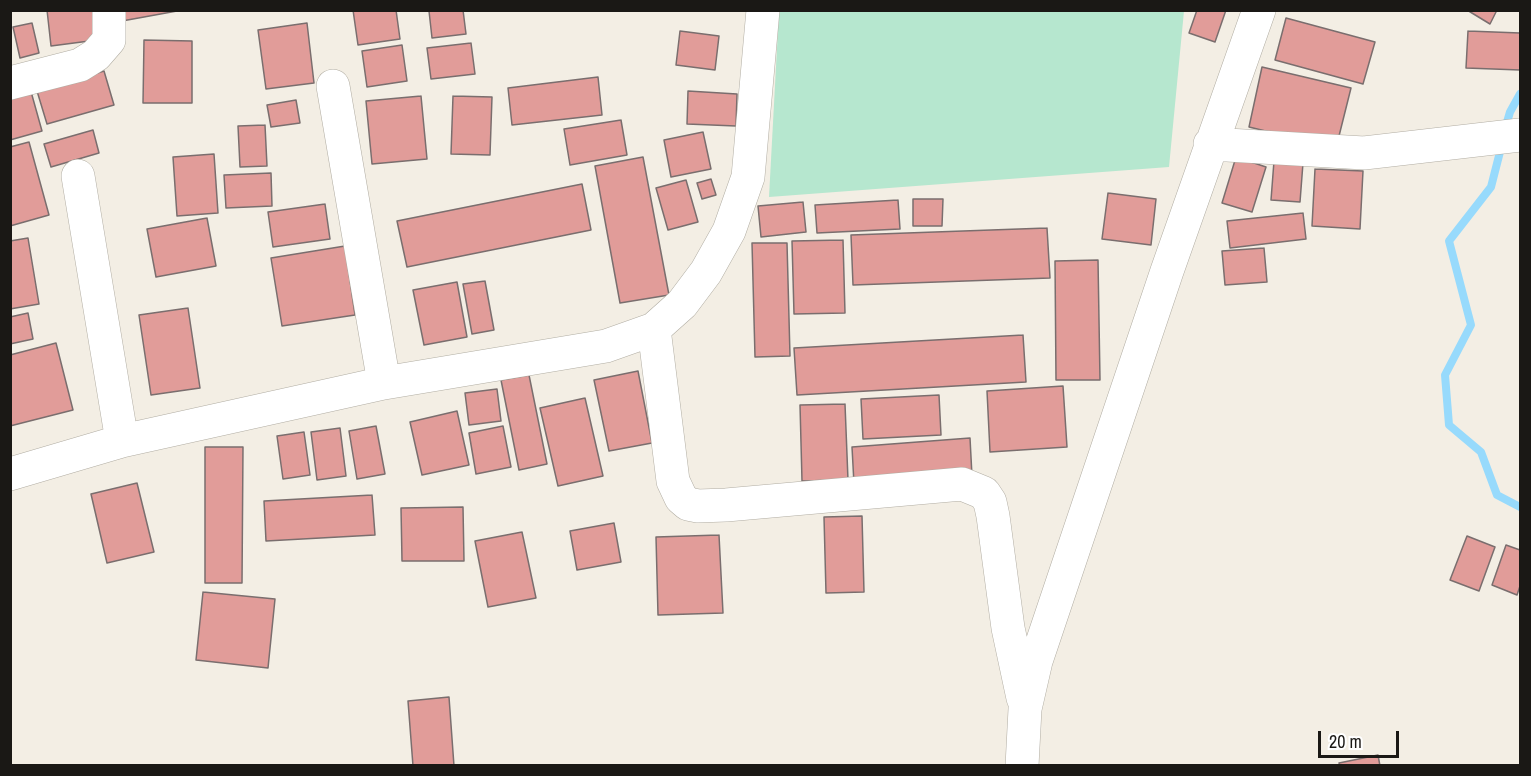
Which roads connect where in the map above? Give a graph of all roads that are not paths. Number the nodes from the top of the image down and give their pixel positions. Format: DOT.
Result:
graph roads {
  1 [pos="109,10"];
  2 [pos="763,10"];
  3 [pos="1259,10"];
  4 [pos="10,83"];
  5 [pos="333,86"];
  6 [pos="1521,135"];
  7 [pos="1210,144"];
  8 [pos="78,176"];
  9 [pos="654,329"];
  10 [pos="384,382"];
  11 [pos="122,441"];
  12 [pos="10,474"];
  13 [pos="1025,709"];
  14 [pos="1022,765"];
  1 -- 4 [label="street"];
  2 -- 9 [label="street"];
  3 -- 7 [label="street"];
  5 -- 10 [label="street"];
  6 -- 7 [label="street"];
  7 -- 13 [label="street"];
  8 -- 11 [label="street"];
  9 -- 10 [label="street"];
  9 -- 13 [label="street"];
  10 -- 11 [label="street"];
  11 -- 12 [label="street"];
  13 -- 14 [label="street"];
}
